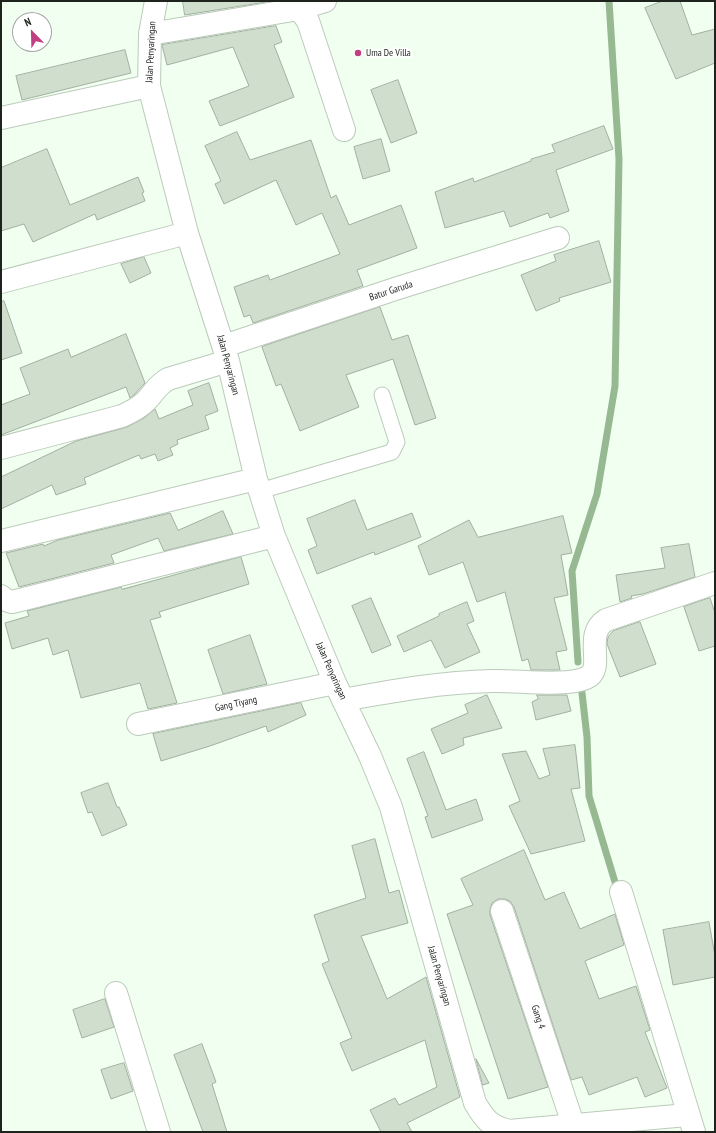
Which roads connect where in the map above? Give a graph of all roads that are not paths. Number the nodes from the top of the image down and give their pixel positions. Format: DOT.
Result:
graph roads {
  1 [pos="156,1"];
  2 [pos="325,1"];
  3 [pos="299,9"];
  4 [pos="150,34"];
  5 [pos="149,86"];
  6 [pos="1,118"];
  7 [pos="344,130"];
  8 [pos="188,233"];
  9 [pos="558,238"];
  10 [pos="1,282"];
  11 [pos="226,353"];
  12 [pos="382,396"];
  13 [pos="1,448"];
  14 [pos="258,485"];
  15 [pos="274,536"];
  16 [pos="1,541"];
  17 [pos="715,583"];
  18 [pos="1,596"];
  19 [pos="339,691"];
  20 [pos="138,724"];
  21 [pos="621,892"];
  22 [pos="502,910"];
  23 [pos="116,993"];
  24 [pos="690,1123"];
  25 [pos="573,1124"];
  26 [pos="524,1131"];
  27 [pos="159,1132"];
  1 -- 4 [label="street, Jalan Penyaringan"];
  2 -- 3 [label="street"];
  3 -- 4 [label="street"];
  3 -- 7 [label="street"];
  4 -- 5 [label="street, Jalan Penyaringan"];
  5 -- 6 [label="street"];
  5 -- 8 [label="street, Jalan Penyaringan"];
  8 -- 10 [label="street"];
  8 -- 11 [label="street, Jalan Penyaringan"];
  9 -- 11 [label="street, Batur Garuda"];
  11 -- 13 [label="street, Batur Garuda"];
  11 -- 14 [label="street, Jalan Penyaringan"];
  12 -- 14 [label="lane"];
  14 -- 15 [label="street, Jalan Penyaringan"];
  14 -- 16 [label="street"];
  15 -- 18 [label="street"];
  15 -- 19 [label="street, Jalan Penyaringan"];
  17 -- 19 [label="street, Gang Tiyang"];
  19 -- 20 [label="street, Gang Tiyang"];
  19 -- 26 [label="street, Jalan Penyaringan"];
  21 -- 24 [label="street"];
  22 -- 25 [label="street, Gang 4"];
  23 -- 27 [label="street"];
  24 -- 25 [label="street, Jalan Penyaringan"];
  25 -- 26 [label="street, Jalan Penyaringan"];
}
